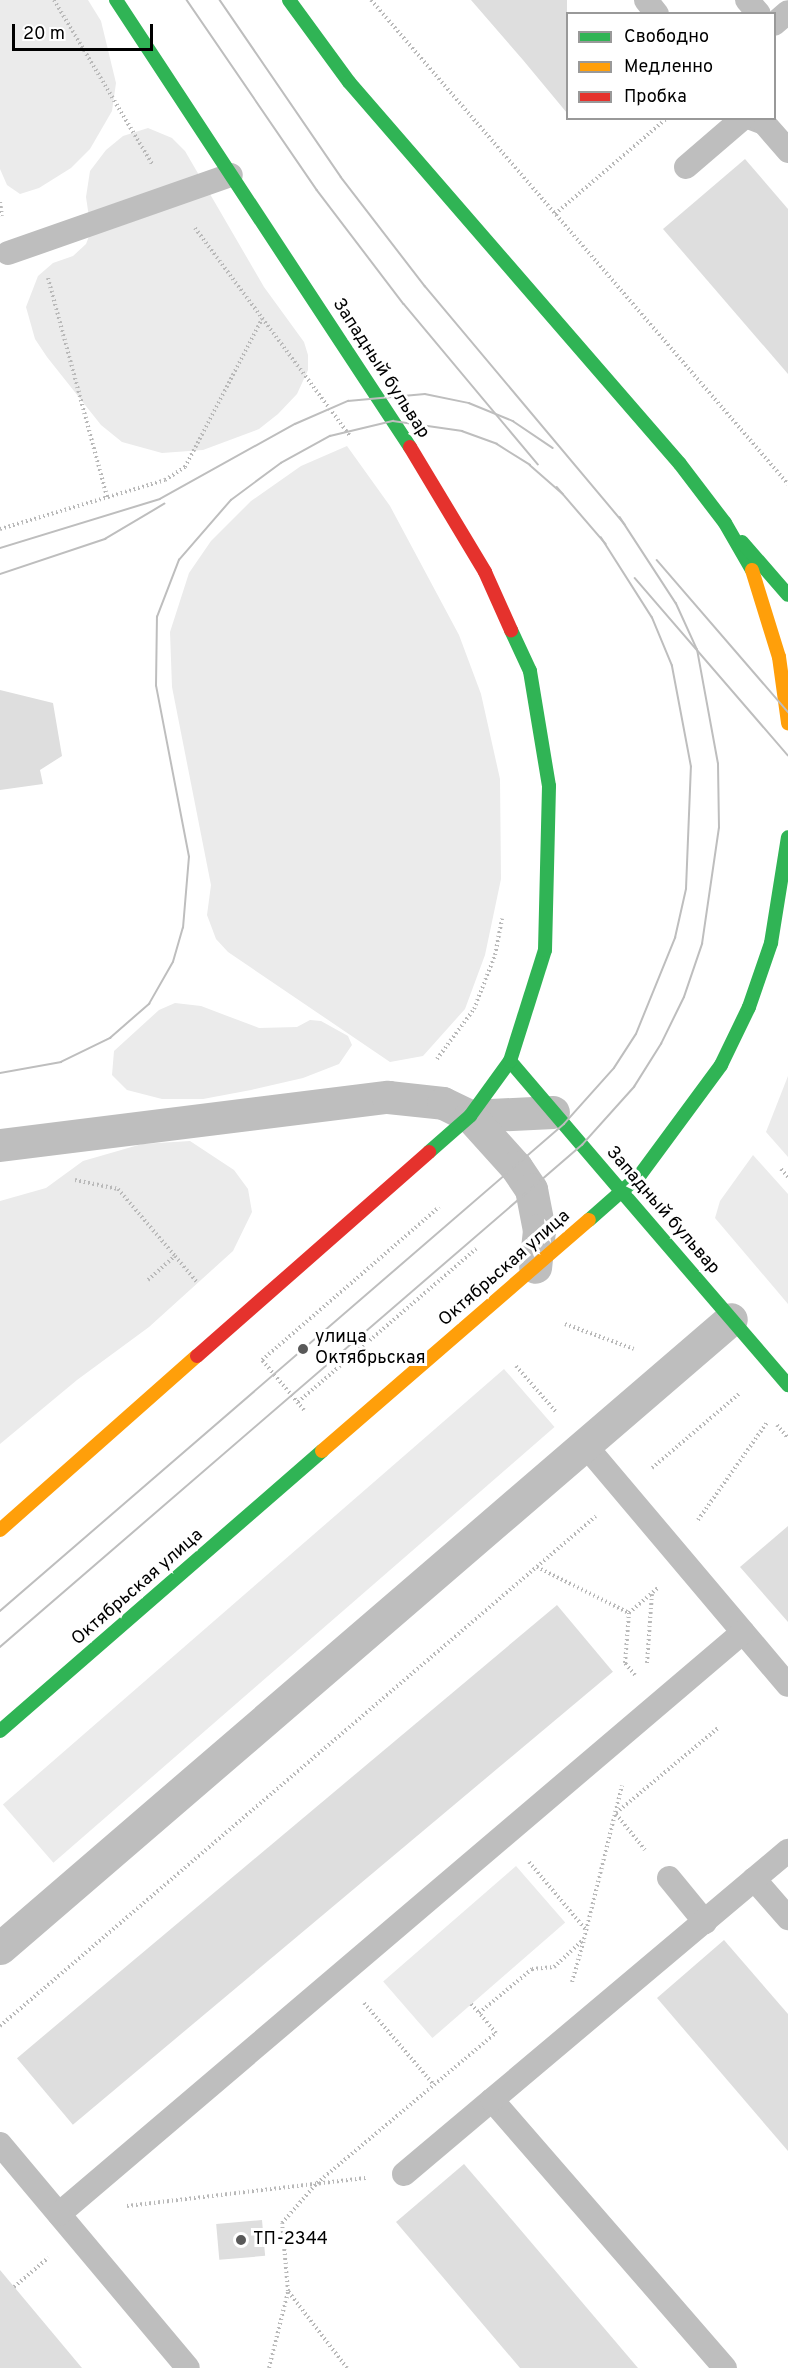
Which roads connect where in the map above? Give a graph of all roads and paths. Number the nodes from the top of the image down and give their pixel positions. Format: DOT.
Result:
graph roads {
  1 [pos="54,0"];
  2 [pos="116,0"];
  3 [pos="289,0"];
  4 [pos="371,0"];
  5 [pos="646,0"];
  6 [pos="747,0"];
  7 [pos="655,12"];
  8 [pos="757,12"];
  9 [pos="788,12"];
  10 [pos="776,22"];
  11 [pos="666,120"];
  12 [pos="741,120"];
  13 [pos="756,120"];
  14 [pos="788,151"];
  15 [pos="687,167"];
  16 [pos="231,175"];
  17 [pos="171,196"];
  18 [pos="555,214"];
  19 [pos="39,243"];
  20 [pos="8,253"];
  21 [pos="262,318"];
  22 [pos="356,444"];
  23 [pos="788,484"];
  24 [pos="106,497"];
  25 [pos="725,523"];
  26 [pos="0,529"];
  27 [pos="788,595"];
  28 [pos="788,723"];
  29 [pos="788,837"];
  30 [pos="503,913"];
  31 [pos="510,1061"];
  32 [pos="396,1098"];
  33 [pos="553,1112"];
  34 [pos="470,1116"];
  35 [pos="0,1145"];
  36 [pos="781,1169"];
  37 [pos="64,1177"];
  38 [pos="788,1177"];
  39 [pos="622,1192"];
  40 [pos="439,1207"];
  41 [pos="476,1249"];
  42 [pos="175,1256"];
  43 [pos="535,1267"];
  44 [pos="148,1280"];
  45 [pos="198,1283"];
  46 [pos="731,1319"];
  47 [pos="516,1366"];
  48 [pos="788,1385"];
  49 [pos="745,1389"];
  50 [pos="298,1402"];
  51 [pos="305,1411"];
  52 [pos="771,1418"];
  53 [pos="585,1445"];
  54 [pos="624,1492"];
  55 [pos="0,1530"];
  56 [pos="681,1558"];
  57 [pos="537,1567"];
  58 [pos="652,1594"];
  59 [pos="629,1613"];
  60 [pos="743,1632"];
  61 [pos="788,1685"];
  62 [pos="652,1696"];
  63 [pos="718,1728"];
  64 [pos="0,1731"];
  65 [pos="615,1813"];
  66 [pos="506,1835"];
  67 [pos="788,1851"];
  68 [pos="669,1878"];
  69 [pos="754,1879"];
  70 [pos="788,1918"];
  71 [pos="705,1922"];
  72 [pos="586,1930"];
  73 [pos="0,1948"];
  74 [pos="342,1977"];
  75 [pos="471,2004"];
  76 [pos="479,2013"];
  77 [pos="0,2026"];
  78 [pos="434,2085"];
  79 [pos="492,2100"];
  80 [pos="0,2144"];
  81 [pos="404,2174"];
  82 [pos="317,2183"];
  83 [pos="59,2214"];
  84 [pos="76,2234"];
  85 [pos="14,2287"];
  86 [pos="288,2291"];
  87 [pos="188,2368"];
  88 [pos="268,2368"];
  89 [pos="347,2368"];
  90 [pos="725,2368"];
  1 -- 17 [label="path"];
  2 -- 16 [label="main road, Западный бульвар"];
  3 -- 25 [label="main road"];
  4 -- 18 [label="path"];
  5 -- 7 [label="lane"];
  6 -- 8 [label="lane"];
  9 -- 10 [label="lane"];
  11 -- 18 [label="path"];
  12 -- 15 [label="lane"];
  13 -- 14 [label="lane"];
  16 -- 17 [label="lane"];
  16 -- 31 [label="main road, Западный бульвар"];
  17 -- 19 [label="lane"];
  17 -- 21 [label="path"];
  18 -- 23 [label="path"];
  19 -- 20 [label="lane"];
  19 -- 24 [label="path"];
  21 -- 22 [label="path"];
  21 -- 24 [label="path"];
  24 -- 26 [label="path"];
  25 -- 27 [label="main road"];
  25 -- 28 [label="main road"];
  29 -- 39 [label="main road, Октябрьская улица"];
  30 -- 32 [label="path"];
  31 -- 33 [label="main road, Западный бульвар"];
  31 -- 34 [label="main road"];
  32 -- 34 [label="street"];
  32 -- 35 [label="street"];
  33 -- 34 [label="street"];
  33 -- 39 [label="main road, Западный бульвар"];
  34 -- 43 [label="street"];
  34 -- 55 [label="main road"];
  36 -- 38 [label="path"];
  37 -- 42 [label="path"];
  39 -- 43 [label="main road, Октябрьская улица"];
  39 -- 46 [label="main road, Западный бульвар"];
  40 -- 50 [label="path"];
  41 -- 50 [label="path"];
  42 -- 44 [label="path"];
  42 -- 45 [label="path"];
  43 -- 64 [label="main road, Октябрьская улица"];
  46 -- 48 [label="main road, Западный бульвар"];
  46 -- 53 [label="street"];
  47 -- 53 [label="path"];
  49 -- 54 [label="path"];
  50 -- 51 [label="path"];
  52 -- 56 [label="path"];
  53 -- 54 [label="lane"];
  53 -- 73 [label="street"];
  54 -- 56 [label="lane"];
  54 -- 57 [label="path"];
  56 -- 58 [label="path"];
  56 -- 60 [label="lane"];
  57 -- 59 [label="path"];
  57 -- 77 [label="path"];
  58 -- 59 [label="path"];
  58 -- 62 [label="path"];
  59 -- 62 [label="path"];
  60 -- 61 [label="lane"];
  60 -- 62 [label="lane"];
  62 -- 66 [label="lane"];
  63 -- 65 [label="path"];
  65 -- 68 [label="path"];
  65 -- 72 [label="path"];
  66 -- 72 [label="path"];
  66 -- 74 [label="lane"];
  67 -- 69 [label="lane"];
  68 -- 71 [label="lane"];
  69 -- 70 [label="lane"];
  69 -- 71 [label="lane"];
  71 -- 79 [label="lane"];
  72 -- 76 [label="path"];
  74 -- 78 [label="path"];
  74 -- 83 [label="lane"];
  75 -- 76 [label="path"];
  76 -- 78 [label="path"];
  78 -- 82 [label="path"];
  79 -- 81 [label="lane"];
  79 -- 90 [label="lane"];
  80 -- 83 [label="lane"];
  81 -- 82 [label="path"];
  82 -- 83 [label="path"];
  82 -- 86 [label="path"];
  83 -- 84 [label="lane"];
  84 -- 85 [label="path"];
  84 -- 87 [label="lane"];
  86 -- 88 [label="path"];
  86 -- 89 [label="path"];
}
